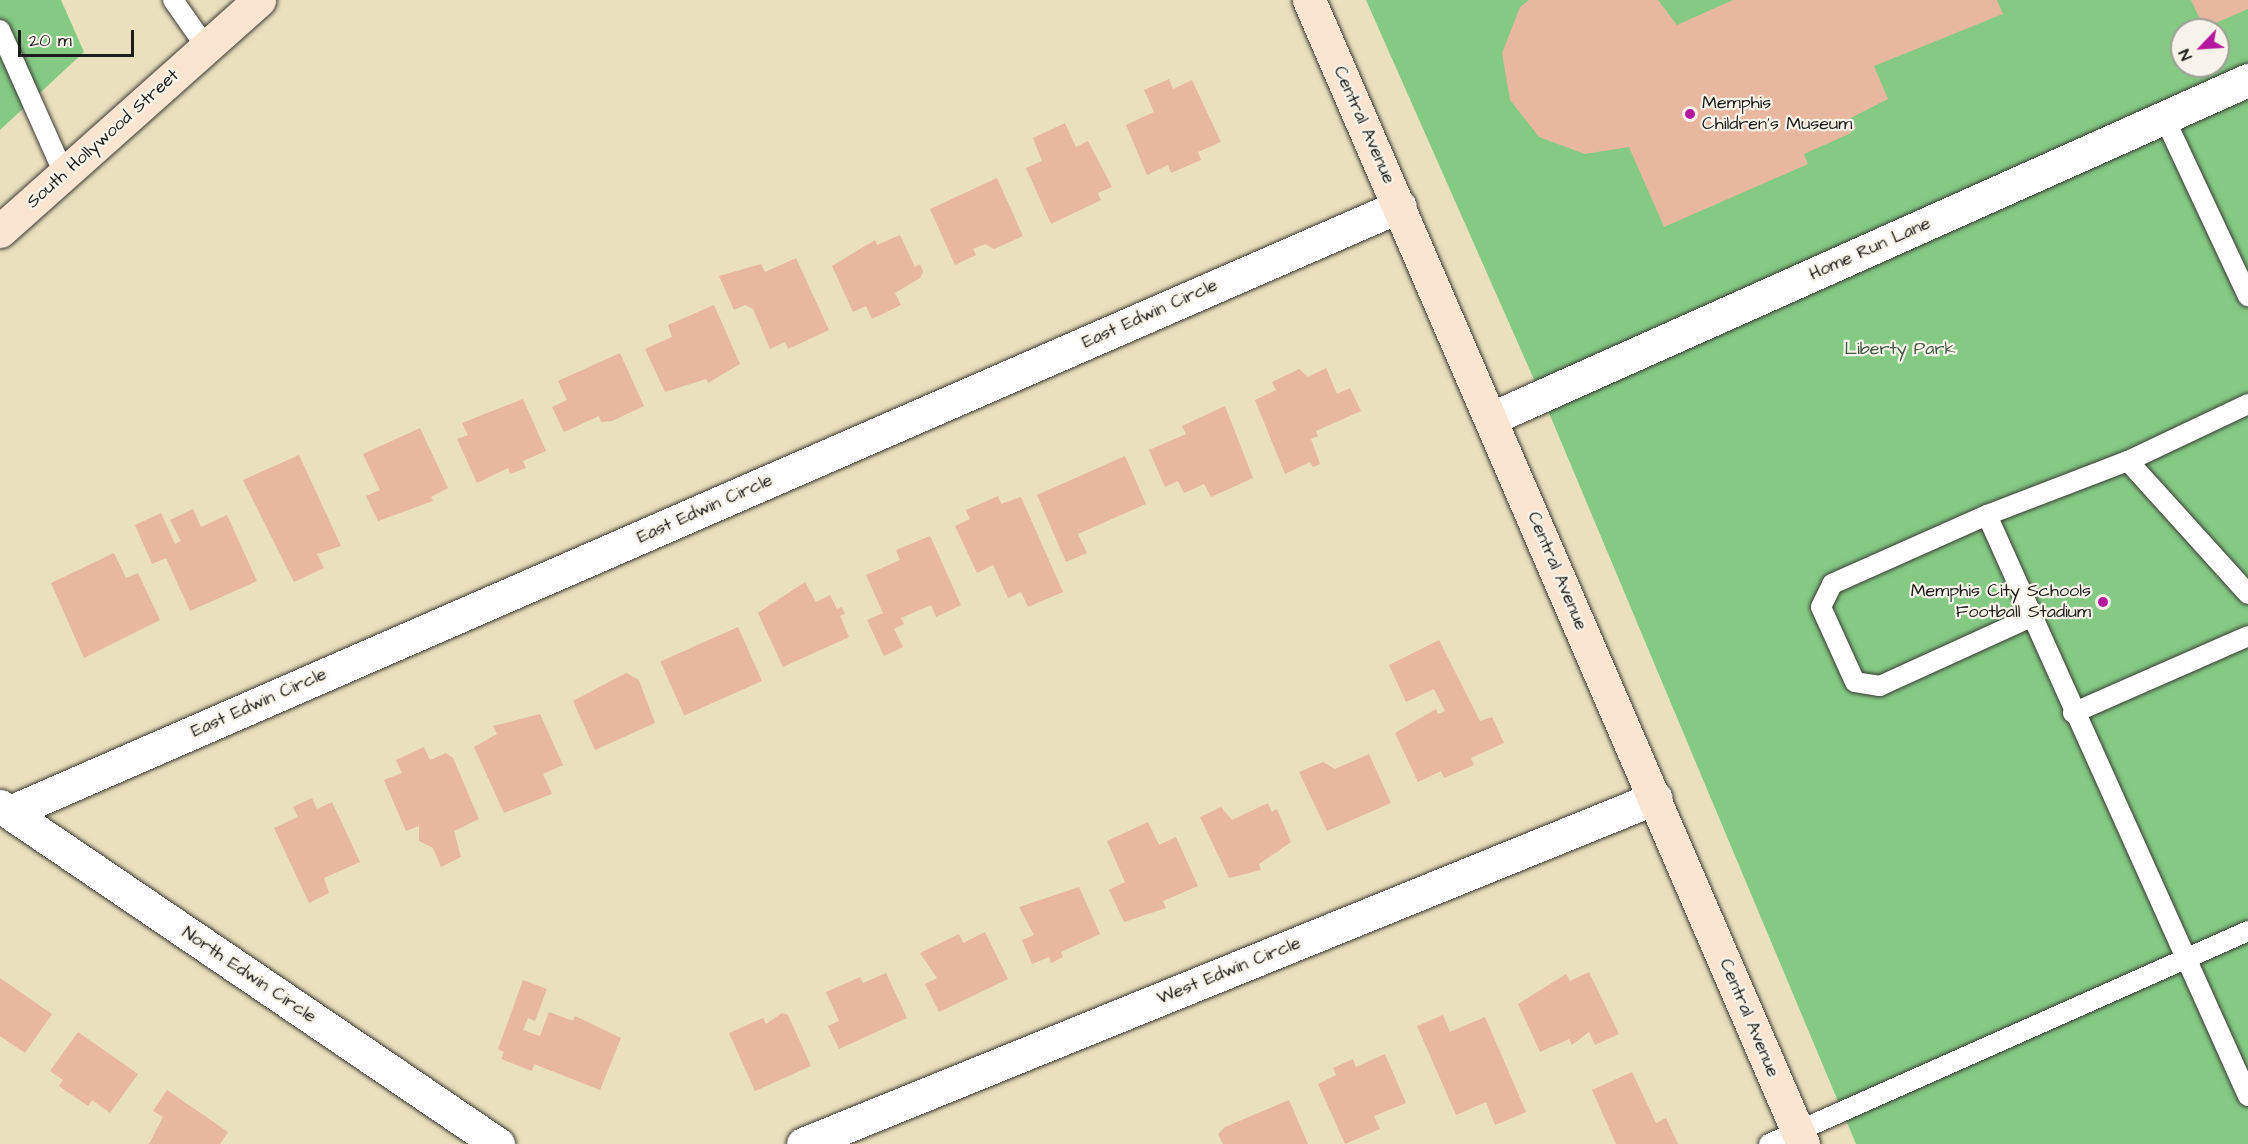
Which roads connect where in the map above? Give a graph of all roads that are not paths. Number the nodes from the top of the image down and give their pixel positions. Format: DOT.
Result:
graph roads {
  1 [pos="173,0"];
  2 [pos="259,0"];
  3 [pos="1309,0"];
  4 [pos="0,30"];
  5 [pos="206,47"];
  6 [pos="2248,80"];
  7 [pos="2164,117"];
  8 [pos="64,174"];
  9 [pos="1400,206"];
  10 [pos="0,231"];
  11 [pos="2248,296"];
  12 [pos="2248,404"];
  13 [pos="1492,418"];
  14 [pos="2128,461"];
  15 [pos="1987,515"];
  16 [pos="2248,594"];
  17 [pos="2029,618"];
  18 [pos="2248,636"];
  19 [pos="2073,713"];
  20 [pos="1655,798"];
  21 [pos="5,809"];
  22 [pos="2248,931"];
  23 [pos="2187,960"];
  24 [pos="2248,1096"];
  25 [pos="1790,1140"];
  26 [pos="498,1144"];
  27 [pos="803,1144"];
  1 -- 5 [label="lane"];
  2 -- 5 [label="main road, South Hollywood Street"];
  3 -- 9 [label="main road, Central Avenue"];
  4 -- 8 [label="lane"];
  5 -- 8 [label="main road, South Hollywood Street"];
  6 -- 7 [label="street, Home Run Lane"];
  7 -- 11 [label="lane"];
  7 -- 13 [label="street, Home Run Lane"];
  8 -- 10 [label="main road, South Hollywood Street"];
  9 -- 13 [label="main road, Central Avenue"];
  9 -- 21 [label="street, East Edwin Circle"];
  12 -- 14 [label="lane"];
  13 -- 20 [label="main road, Central Avenue"];
  14 -- 15 [label="lane"];
  14 -- 16 [label="lane"];
  15 -- 17 [label="lane"];
  15 -- 17 [label="lane"];
  17 -- 19 [label="lane"];
  18 -- 19 [label="lane"];
  19 -- 23 [label="lane"];
  20 -- 25 [label="main road, Central Avenue"];
  20 -- 27 [label="street, West Edwin Circle"];
  21 -- 26 [label="street, North Edwin Circle"];
  22 -- 23 [label="lane"];
  23 -- 24 [label="lane"];
  23 -- 25 [label="lane"];
}
